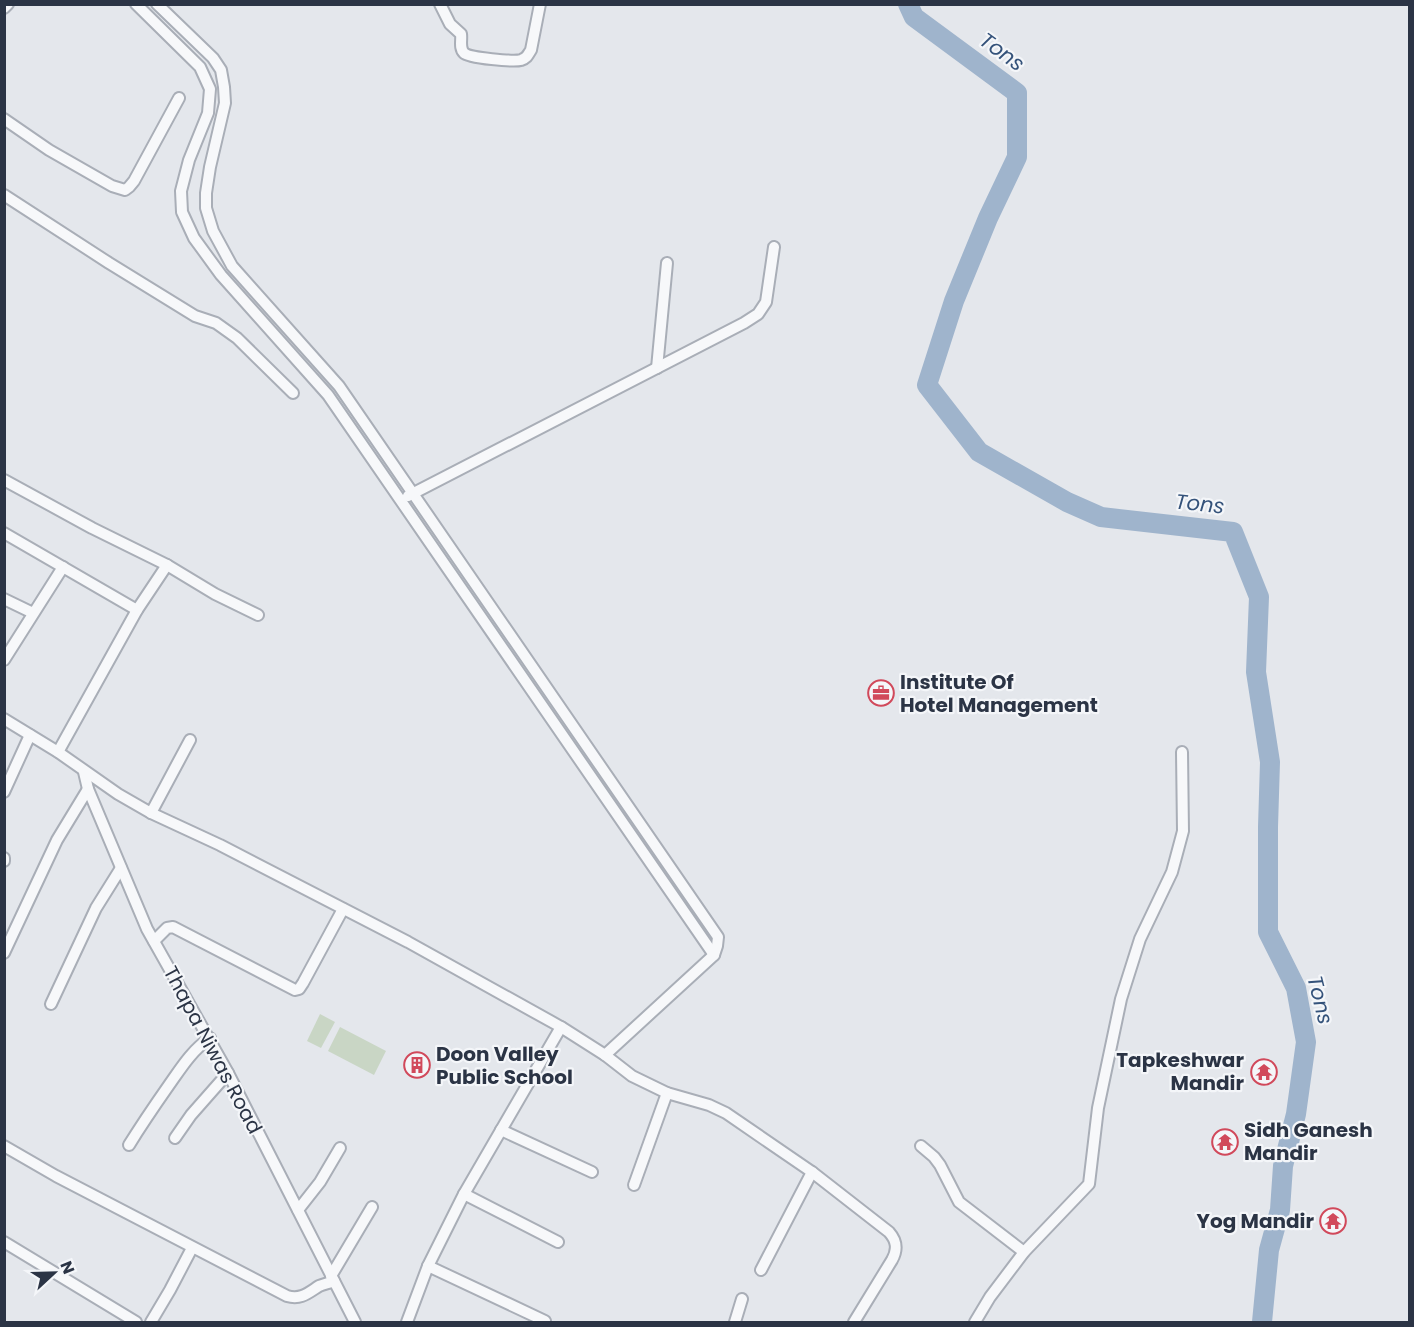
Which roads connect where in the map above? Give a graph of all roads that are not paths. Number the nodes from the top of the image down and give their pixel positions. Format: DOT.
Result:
graph roads {
  1 [pos="9,4"];
  2 [pos="136,4"];
  3 [pos="157,4"];
  4 [pos="440,4"];
  5 [pos="540,4"];
  6 [pos="4,8"];
  7 [pos="178,98"];
  8 [pos="4,118"];
  9 [pos="4,195"];
  10 [pos="774,247"];
  11 [pos="667,263"];
  12 [pos="657,368"];
  13 [pos="293,393"];
  14 [pos="4,480"];
  15 [pos="414,493"];
  16 [pos="400,500"];
  17 [pos="4,533"];
  18 [pos="167,565"];
  19 [pos="63,567"];
  20 [pos="485,598"];
  21 [pos="4,599"];
  22 [pos="474,607"];
  23 [pos="137,610"];
  24 [pos="33,613"];
  25 [pos="258,615"];
  26 [pos="4,660"];
  27 [pos="4,719"];
  28 [pos="30,735"];
  29 [pos="190,740"];
  30 [pos="58,752"];
  31 [pos="1182,752"];
  32 [pos="84,772"];
  33 [pos="88,789"];
  34 [pos="4,792"];
  35 [pos="151,813"];
  36 [pos="637,819"];
  37 [pos="626,828"];
  38 [pos="122,868"];
  39 [pos="343,909"];
  40 [pos="154,941"];
  41 [pos="4,953"];
  42 [pos="714,955"];
  43 [pos="51,1004"];
  44 [pos="561,1027"];
  45 [pos="210,1038"];
  46 [pos="605,1055"];
  47 [pos="228,1073"];
  48 [pos="667,1093"];
  49 [pos="501,1130"];
  50 [pos="175,1138"];
  51 [pos="129,1145"];
  52 [pos="4,1146"];
  53 [pos="921,1146"];
  54 [pos="340,1148"];
  55 [pos="592,1172"];
  56 [pos="812,1172"];
  57 [pos="634,1185"];
  58 [pos="464,1194"];
  59 [pos="372,1207"];
  60 [pos="298,1210"];
  61 [pos="4,1242"];
  62 [pos="558,1242"];
  63 [pos="192,1248"];
  64 [pos="1023,1252"];
  65 [pos="428,1266"];
  66 [pos="761,1270"];
  67 [pos="332,1279"];
  68 [pos="742,1299"];
  69 [pos="545,1322"];
  70 [pos="136,1323"];
  71 [pos="152,1323"];
  72 [pos="355,1323"];
  73 [pos="407,1323"];
  74 [pos="735,1323"];
  75 [pos="854,1323"];
  76 [pos="975,1323"];
  1 -- 6 [label="street"];
  2 -- 16 [label="street"];
  3 -- 15 [label="street"];
  4 -- 5 [label="street"];
  7 -- 8 [label="street"];
  9 -- 13 [label="street"];
  10 -- 12 [label="street"];
  11 -- 12 [label="street"];
  12 -- 15 [label="street"];
  14 -- 18 [label="street"];
  15 -- 16 [label="street"];
  15 -- 20 [label="street"];
  16 -- 22 [label="street"];
  17 -- 19 [label="street"];
  18 -- 23 [label="street"];
  18 -- 25 [label="street"];
  19 -- 23 [label="street"];
  19 -- 24 [label="street"];
  20 -- 22 [label="street"];
  20 -- 36 [label="street"];
  21 -- 24 [label="street"];
  22 -- 37 [label="street"];
  23 -- 30 [label="street"];
  24 -- 26 [label="street"];
  27 -- 28 [label="street"];
  28 -- 30 [label="street"];
  28 -- 34 [label="street"];
  29 -- 35 [label="street"];
  30 -- 32 [label="street"];
  31 -- 64 [label="street"];
  32 -- 33 [label="street, Thapa Niwas Road"];
  32 -- 35 [label="street"];
  33 -- 38 [label="street, Thapa Niwas Road"];
  33 -- 41 [label="street"];
  35 -- 39 [label="street"];
  36 -- 37 [label="street"];
  36 -- 42 [label="street"];
  37 -- 42 [label="street"];
  38 -- 40 [label="street, Thapa Niwas Road"];
  38 -- 43 [label="street"];
  39 -- 40 [label="street"];
  39 -- 44 [label="street"];
  40 -- 45 [label="street, Thapa Niwas Road"];
  42 -- 46 [label="street"];
  44 -- 46 [label="street"];
  44 -- 49 [label="street"];
  45 -- 47 [label="street, Thapa Niwas Road"];
  45 -- 51 [label="street"];
  46 -- 48 [label="street"];
  47 -- 50 [label="street"];
  47 -- 60 [label="street, Thapa Niwas Road"];
  48 -- 56 [label="street"];
  48 -- 57 [label="street"];
  49 -- 55 [label="street"];
  49 -- 58 [label="street"];
  52 -- 63 [label="street"];
  53 -- 64 [label="street"];
  54 -- 60 [label="street"];
  56 -- 66 [label="street"];
  56 -- 75 [label="street"];
  58 -- 62 [label="street"];
  58 -- 65 [label="street"];
  59 -- 67 [label="street"];
  60 -- 67 [label="street, Thapa Niwas Road"];
  61 -- 70 [label="street"];
  63 -- 67 [label="street"];
  63 -- 71 [label="street"];
  64 -- 76 [label="street"];
  65 -- 69 [label="street"];
  65 -- 73 [label="street"];
  67 -- 72 [label="street, Thapa Niwas Road"];
  68 -- 74 [label="street"];
}
